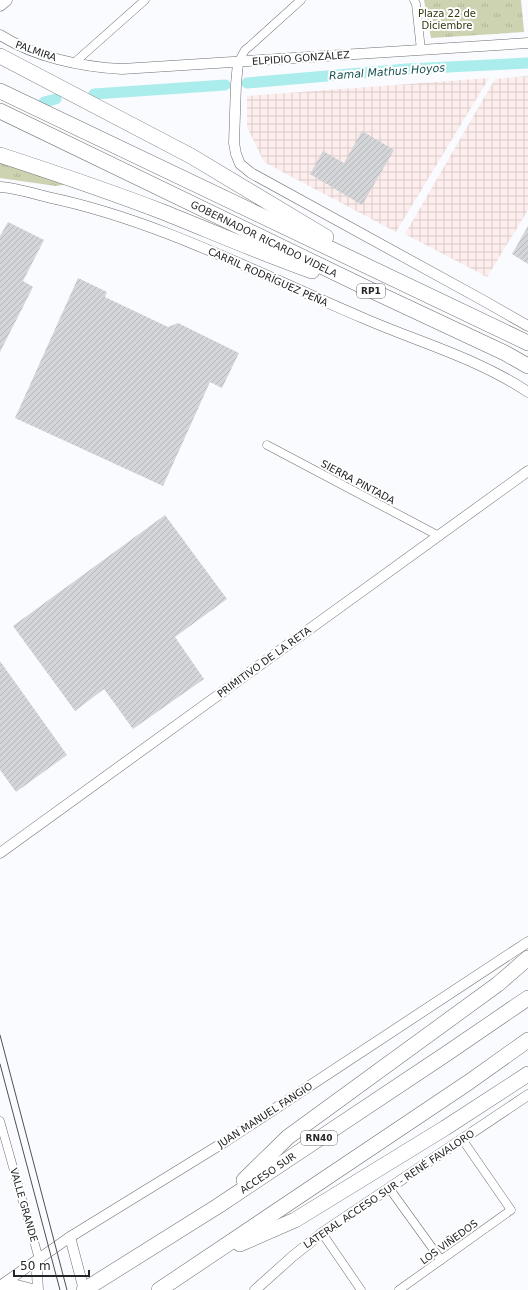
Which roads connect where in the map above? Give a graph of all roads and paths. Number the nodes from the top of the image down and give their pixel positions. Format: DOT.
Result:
graph roads {
  1 [pos="6,0"];
  2 [pos="145,0"];
  3 [pos="301,0"];
  4 [pos="414,0"];
  5 [pos="0,5"];
  6 [pos="0,35"];
  7 [pos="528,43"];
  8 [pos="421,50"];
  9 [pos="0,56"];
  10 [pos="74,63"];
  11 [pos="238,63"];
  12 [pos="0,91"];
  13 [pos="0,111"];
  14 [pos="0,155"];
  15 [pos="0,187"];
  16 [pos="388,276"];
  17 [pos="379,294"];
  18 [pos="528,326"];
  19 [pos="528,343"];
  20 [pos="528,366"];
  21 [pos="528,392"];
  22 [pos="267,446"];
  23 [pos="528,471"];
  24 [pos="439,536"];
  25 [pos="0,853"];
  26 [pos="528,942"];
  27 [pos="528,958"];
  28 [pos="528,998"];
  29 [pos="528,1040"];
  30 [pos="528,1074"];
  31 [pos="528,1096"];
  32 [pos="0,1121"];
  33 [pos="2,1133"];
  34 [pos="462,1139"];
  35 [pos="389,1188"];
  36 [pos="218,1206"];
  37 [pos="322,1233"];
  38 [pos="70,1237"];
  39 [pos="39,1259"];
  40 [pos="204,1260"];
  41 [pos="441,1260"];
  42 [pos="0,1285"];
  43 [pos="37,1290"];
  44 [pos="84,1290"];
  45 [pos="159,1290"];
  46 [pos="255,1290"];
  47 [pos="361,1290"];
  48 [pos="399,1290"];
  1 -- 5 [label="main road"];
  2 -- 10 [label="street"];
  3 -- 11 [label="street"];
  4 -- 8 [label="street"];
  6 -- 10 [label="street, PALMIRA"];
  7 -- 8 [label="street, ELPIDIO GONZÁLEZ"];
  8 -- 11 [label="street, ELPIDIO GONZÁLEZ"];
  9 -- 16 [label="highway"];
  10 -- 11 [label="street, ELPIDIO GONZÁLEZ"];
  11 -- 18 [label="street"];
  12 -- 16 [label="highway, GOBERNADOR RICARDO VIDELA / RP1"];
  13 -- 17 [label="highway, GOBERNADOR RICARDO VIDELA / RP1"];
  14 -- 17 [label="highway"];
  15 -- 21 [label="street, CARRIL RODRÍGUEZ PEÑA"];
  16 -- 19 [label="highway, GOBERNADOR RICARDO VIDELA / RP1"];
  17 -- 20 [label="highway, GOBERNADOR RICARDO VIDELA / RP1"];
  22 -- 24 [label="street, SIERRA PINTADA"];
  23 -- 24 [label="street, PRIMITIVO DE LA RETA"];
  24 -- 25 [label="street, PRIMITIVO DE LA RETA"];
  26 -- 38 [label="street, JUAN MANUEL FANGIO"];
  27 -- 36 [label="highway"];
  28 -- 36 [label="highway, ACCESO SUR / RN40"];
  29 -- 40 [label="highway"];
  30 -- 40 [label="highway"];
  31 -- 34 [label="street, LATERAL ACCESO SUR - RENÉ FAVALORO"];
  32 -- 33 [label="street, VALLE GRANDE"];
  33 -- 39 [label="street, VALLE GRANDE"];
  34 -- 35 [label="street, LATERAL ACCESO SUR - RENÉ FAVALORO"];
  34 -- 41 [label="street, LOS VIÑEDOS"];
  35 -- 37 [label="street, LATERAL ACCESO SUR - RENÉ FAVALORO"];
  35 -- 41 [label="street"];
  36 -- 44 [label="highway, ACCESO SUR / RN40"];
  37 -- 46 [label="street, LATERAL ACCESO SUR - RENÉ FAVALORO"];
  37 -- 47 [label="street"];
  38 -- 39 [label="street, JUAN MANUEL FANGIO"];
  38 -- 44 [label="street"];
  39 -- 42 [label="street, JUAN MANUEL FANGIO"];
  39 -- 43 [label="street, VALLE GRANDE"];
  40 -- 45 [label="highway"];
  41 -- 48 [label="street, LOS VIÑEDOS"];
  42 -- 43 [label="street"];
}
